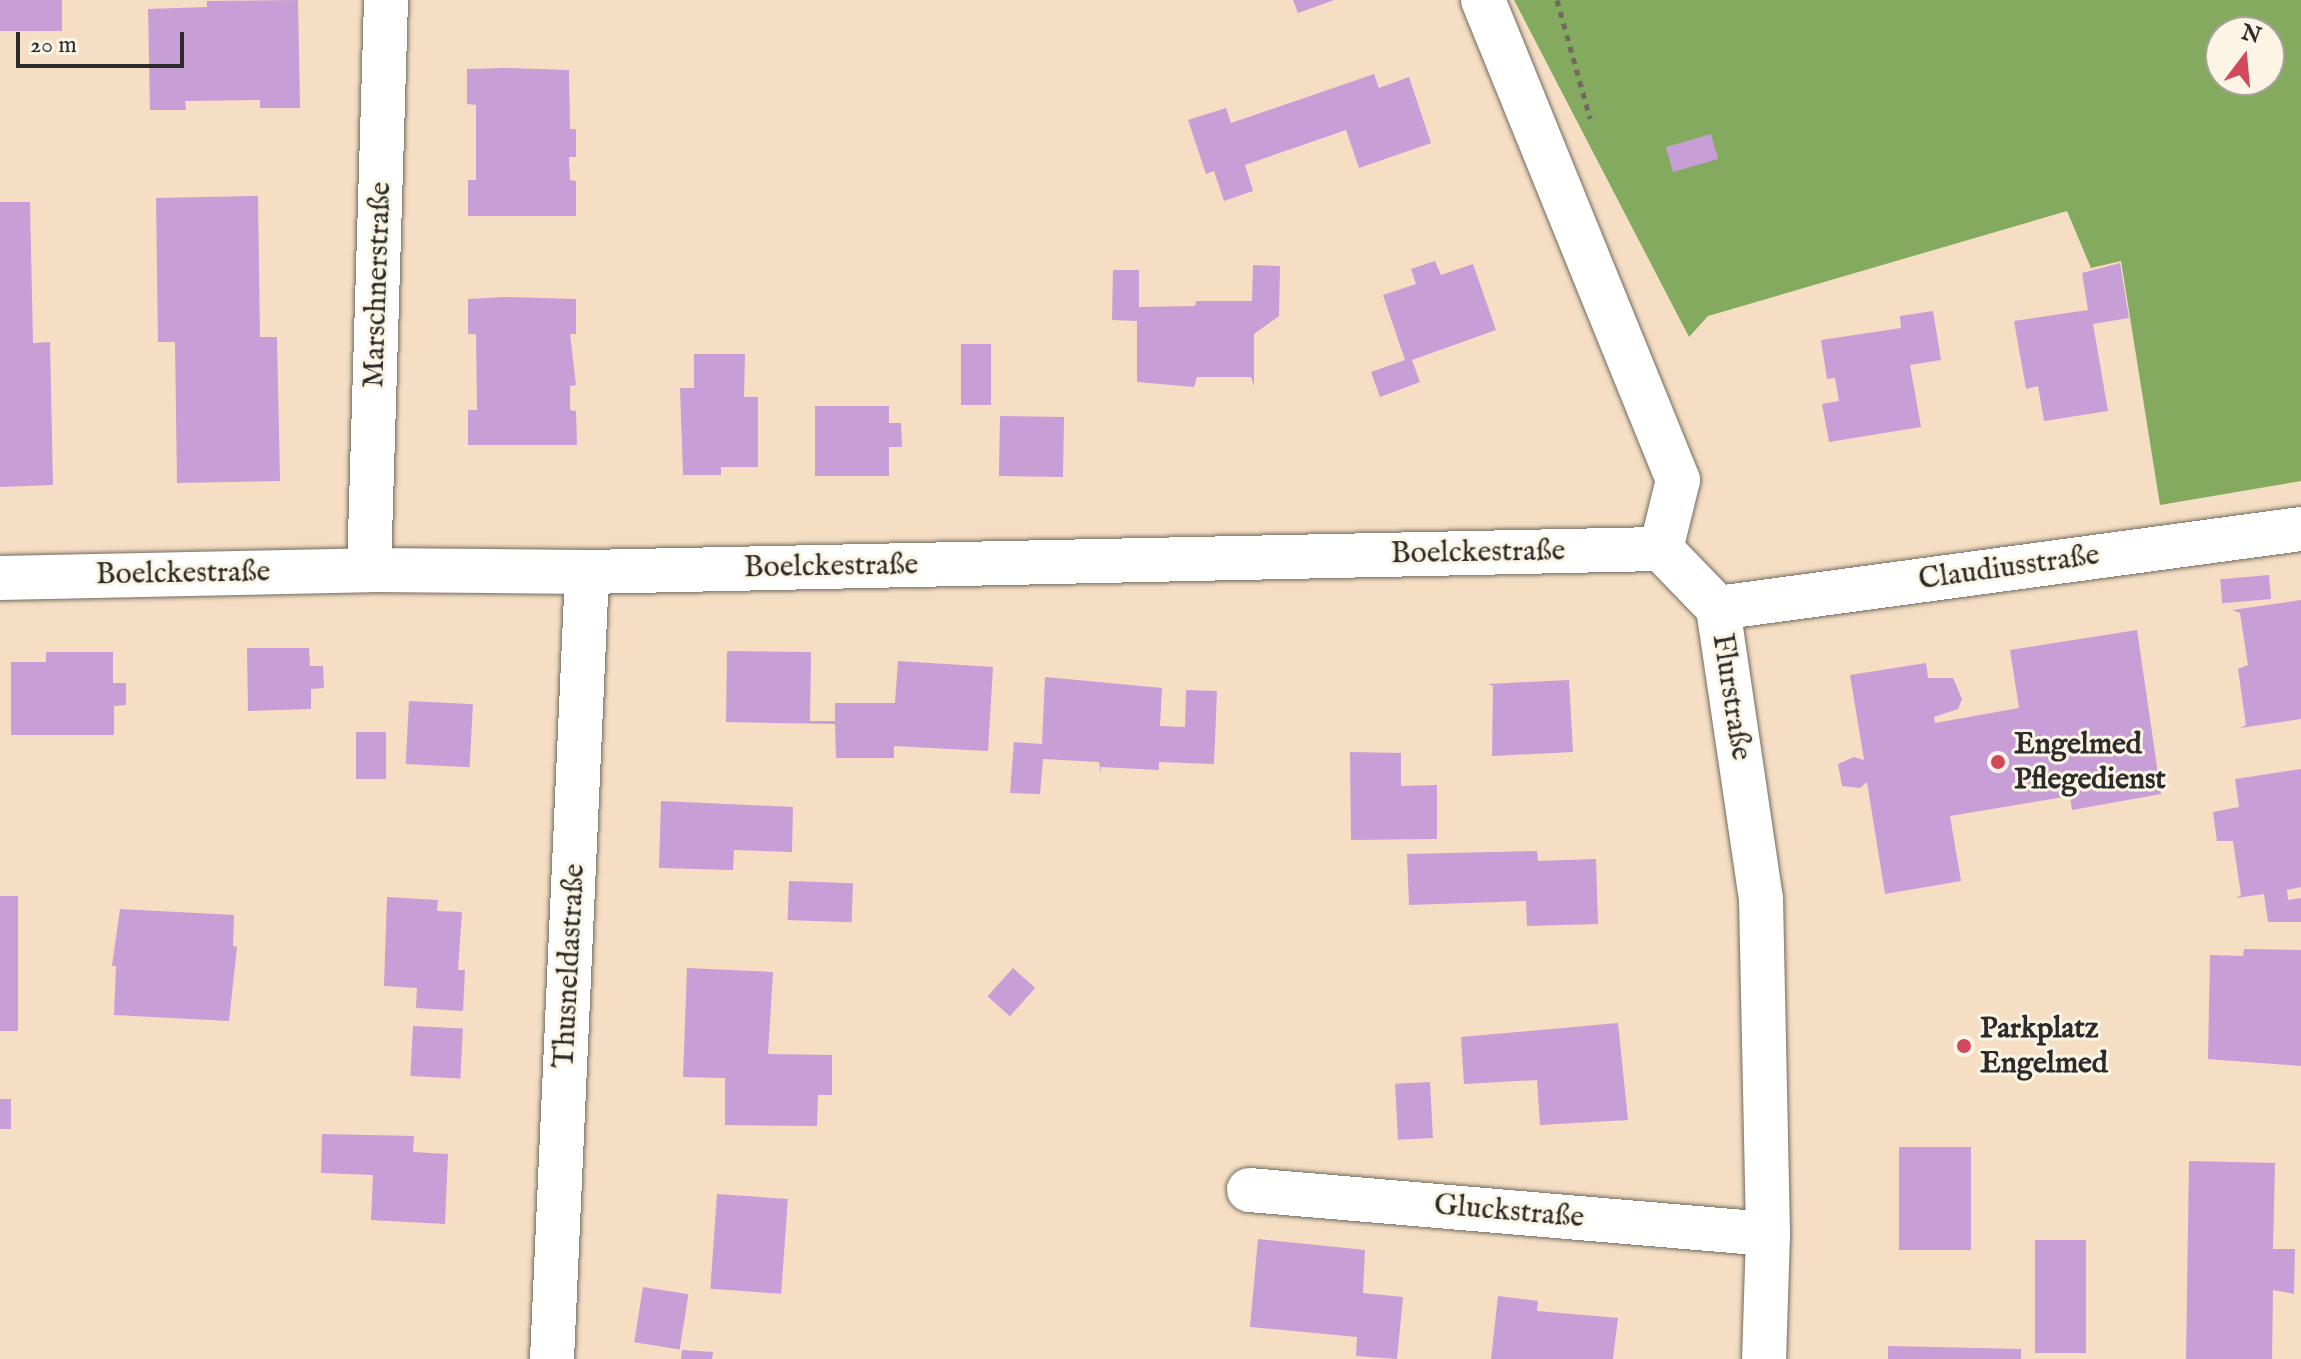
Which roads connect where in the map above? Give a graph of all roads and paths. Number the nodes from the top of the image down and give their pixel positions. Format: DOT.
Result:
graph roads {
  1 [pos="386,0"];
  2 [pos="1483,0"];
  3 [pos="2301,529"];
  4 [pos="1661,549"];
  5 [pos="369,570"];
  6 [pos="587,572"];
  7 [pos="0,578"];
  8 [pos="1718,608"];
  9 [pos="1249,1190"];
  10 [pos="1768,1234"];
  11 [pos="552,1359"];
  12 [pos="1764,1359"];
  1 -- 5 [label="street, Marschnerstraße"];
  2 -- 4 [label="street"];
  3 -- 8 [label="street, Claudiusstraße"];
  4 -- 6 [label="street, Boelckestraße"];
  4 -- 8 [label="street, Flurstraße"];
  5 -- 6 [label="street, Boelckestraße"];
  5 -- 7 [label="street, Boelckestraße"];
  6 -- 11 [label="street, Thusneldastraße"];
  8 -- 10 [label="street, Flurstraße"];
  9 -- 10 [label="street, Gluckstraße"];
  10 -- 12 [label="street, Flurstraße"];
}
